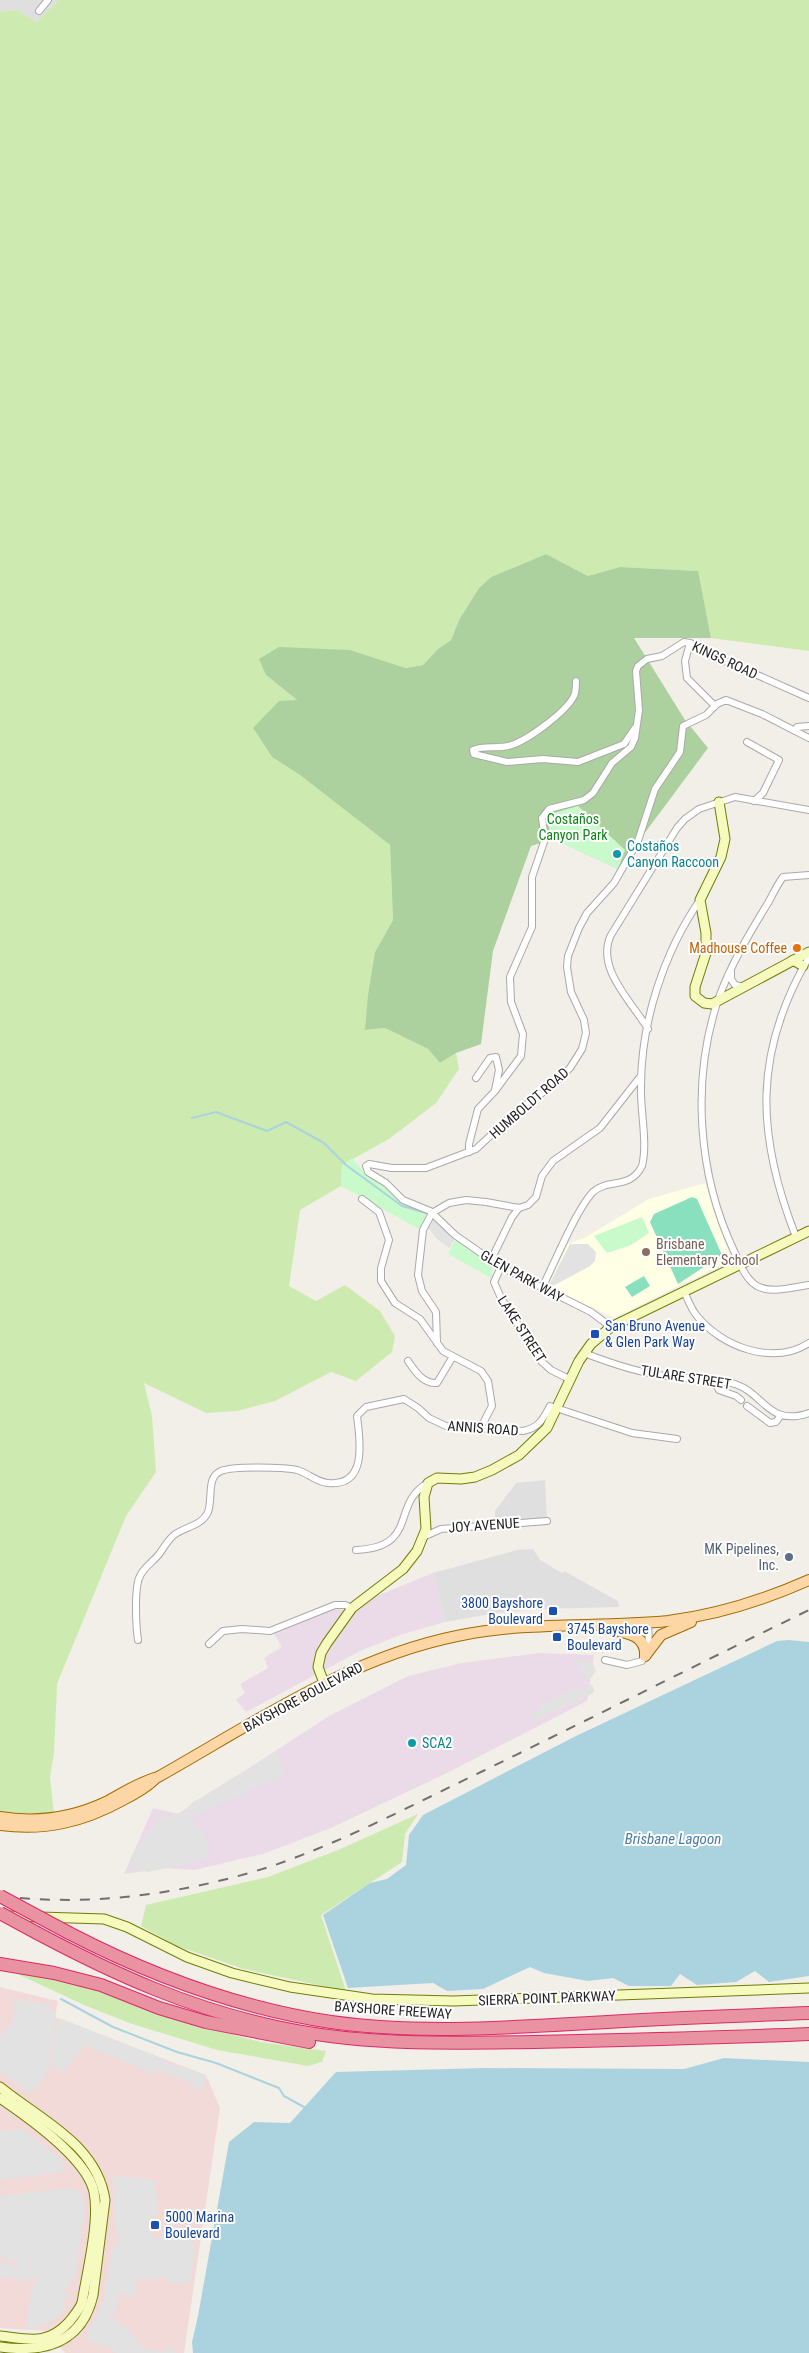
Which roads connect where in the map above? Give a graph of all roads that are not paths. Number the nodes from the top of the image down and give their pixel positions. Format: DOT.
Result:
graph roads {
  1 [pos="48,0"];
  2 [pos="39,11"];
  3 [pos="690,643"];
  4 [pos="576,681"];
  5 [pos="809,698"];
  6 [pos="716,706"];
  7 [pos="638,720"];
  8 [pos="809,726"];
  9 [pos="795,731"];
  10 [pos="809,738"];
  11 [pos="747,742"];
  12 [pos="763,793"];
  13 [pos="754,800"];
  14 [pos="719,802"];
  15 [pos="768,804"];
  16 [pos="809,810"];
  17 [pos="666,844"];
  18 [pos="634,848"];
  19 [pos="809,875"];
  20 [pos="700,900"];
  21 [pos="809,952"];
  22 [pos="809,956"];
  23 [pos="793,960"];
  24 [pos="803,966"];
  25 [pos="731,971"];
  26 [pos="744,986"];
  27 [pos="718,1001"];
  28 [pos="648,1029"];
  29 [pos="641,1076"];
  30 [pos="476,1078"];
  31 [pos="495,1091"];
  32 [pos="469,1152"];
  33 [pos="366,1168"];
  34 [pos="362,1199"];
  35 [pos="519,1208"];
  36 [pos="432,1213"];
  37 [pos="809,1231"];
  38 [pos="796,1237"];
  39 [pos="490,1260"];
  40 [pos="741,1264"];
  41 [pos="501,1267"];
  42 [pos="809,1285"];
  43 [pos="542,1288"];
  44 [pos="684,1291"];
  45 [pos="611,1327"];
  46 [pos="437,1343"];
  47 [pos="809,1343"];
  48 [pos="584,1353"];
  49 [pos="452,1358"];
  50 [pos="408,1361"];
  51 [pos="568,1379"];
  52 [pos="714,1381"];
  53 [pos="741,1400"];
  54 [pos="747,1406"];
  55 [pos="558,1408"];
  56 [pos="809,1413"];
  57 [pos="780,1415"];
  58 [pos="481,1428"];
  59 [pos="677,1439"];
  60 [pos="428,1484"];
  61 [pos="547,1520"];
  62 [pos="423,1537"];
  63 [pos="356,1550"];
  64 [pos="809,1580"];
  65 [pos="352,1608"];
  66 [pos="707,1615"];
  67 [pos="648,1622"];
  68 [pos="581,1624"];
  69 [pos="138,1640"];
  70 [pos="209,1644"];
  71 [pos="646,1656"];
  72 [pos="605,1660"];
  73 [pos="324,1683"];
  74 [pos="158,1777"];
  75 [pos="0,1818"];
  76 [pos="0,1825"];
  77 [pos="0,1896"];
  78 [pos="0,1914"];
  79 [pos="0,1964"];
  80 [pos="809,1988"];
  81 [pos="809,2013"];
  82 [pos="809,2034"];
  83 [pos="420,2044"];
  84 [pos="0,2087"];
  85 [pos="0,2098"];
  86 [pos="0,2336"];
  87 [pos="0,2347"];
  1 -- 2 [label="street"];
  3 -- 5 [label="street, KINGS ROAD"];
  3 -- 6 [label="street"];
  3 -- 7 [label="street, KINGS ROAD"];
  4 -- 7 [label="street"];
  6 -- 9 [label="street, HUMBOLDT ROAD"];
  6 -- 18 [label="street, HUMBOLDT ROAD"];
  7 -- 31 [label="street, KINGS ROAD"];
  8 -- 9 [label="street"];
  9 -- 10 [label="street, HUMBOLDT ROAD"];
  11 -- 12 [label="street"];
  12 -- 13 [label="street"];
  12 -- 15 [label="street"];
  13 -- 14 [label="street"];
  13 -- 15 [label="street"];
  14 -- 17 [label="street"];
  14 -- 20 [label="street"];
  15 -- 16 [label="street"];
  17 -- 18 [label="street"];
  17 -- 28 [label="street"];
  18 -- 32 [label="street, HUMBOLDT ROAD"];
  19 -- 25 [label="street"];
  20 -- 27 [label="street"];
  20 -- 28 [label="street"];
  21 -- 23 [label="street"];
  22 -- 24 [label="street"];
  23 -- 24 [label="street"];
  23 -- 26 [label="street"];
  24 -- 38 [label="street"];
  25 -- 26 [label="street"];
  25 -- 27 [label="street"];
  26 -- 27 [label="street"];
  27 -- 40 [label="street"];
  28 -- 29 [label="street"];
  29 -- 35 [label="street"];
  29 -- 43 [label="street"];
  30 -- 31 [label="street"];
  31 -- 32 [label="street, KINGS ROAD"];
  32 -- 33 [label="street, HUMBOLDT ROAD"];
  33 -- 36 [label="street, GLEN PARK WAY"];
  34 -- 46 [label="street"];
  35 -- 36 [label="street"];
  35 -- 39 [label="street"];
  36 -- 39 [label="street, GLEN PARK WAY"];
  36 -- 46 [label="street"];
  37 -- 38 [label="street"];
  38 -- 40 [label="street"];
  39 -- 41 [label="street, GLEN PARK WAY"];
  40 -- 42 [label="street"];
  40 -- 44 [label="street"];
  41 -- 43 [label="street, GLEN PARK WAY"];
  41 -- 51 [label="street, LAKE STREET"];
  43 -- 45 [label="street, GLEN PARK WAY"];
  44 -- 45 [label="street"];
  44 -- 47 [label="street"];
  45 -- 48 [label="street"];
  46 -- 49 [label="street"];
  48 -- 51 [label="street"];
  48 -- 52 [label="street, TULARE STREET"];
  49 -- 50 [label="street"];
  49 -- 58 [label="street"];
  51 -- 55 [label="street"];
  52 -- 53 [label="street"];
  52 -- 57 [label="street, TULARE STREET"];
  54 -- 57 [label="street"];
  55 -- 58 [label="street, ANNIS ROAD"];
  55 -- 59 [label="street"];
  55 -- 60 [label="street"];
  56 -- 57 [label="street"];
  58 -- 69 [label="street, ANNIS ROAD"];
  60 -- 62 [label="street"];
  60 -- 63 [label="street"];
  61 -- 62 [label="street, JOY AVENUE"];
  62 -- 65 [label="street"];
  64 -- 66 [label="main road, BAYSHORE BOULEVARD"];
  65 -- 70 [label="street"];
  65 -- 73 [label="street"];
  66 -- 67 [label="main road, BAYSHORE BOULEVARD"];
  66 -- 71 [label="main road"];
  67 -- 68 [label="main road, BAYSHORE BOULEVARD"];
  67 -- 71 [label="street"];
  68 -- 71 [label="main road"];
  68 -- 73 [label="main road, BAYSHORE BOULEVARD"];
  71 -- 72 [label="street"];
  73 -- 74 [label="main road, BAYSHORE BOULEVARD"];
  74 -- 75 [label="main road, BAYSHORE BOULEVARD"];
  74 -- 76 [label="main road, BAYSHORE BOULEVARD"];
  77 -- 81 [label="highway, BAYSHORE FREEWAY, bridge"];
  78 -- 80 [label="street, SIERRA POINT PARKWAY"];
  78 -- 83 [label="highway, bridge"];
  79 -- 83 [label="highway"];
  82 -- 83 [label="highway"];
  84 -- 87 [label="street"];
  85 -- 86 [label="street"];
}
